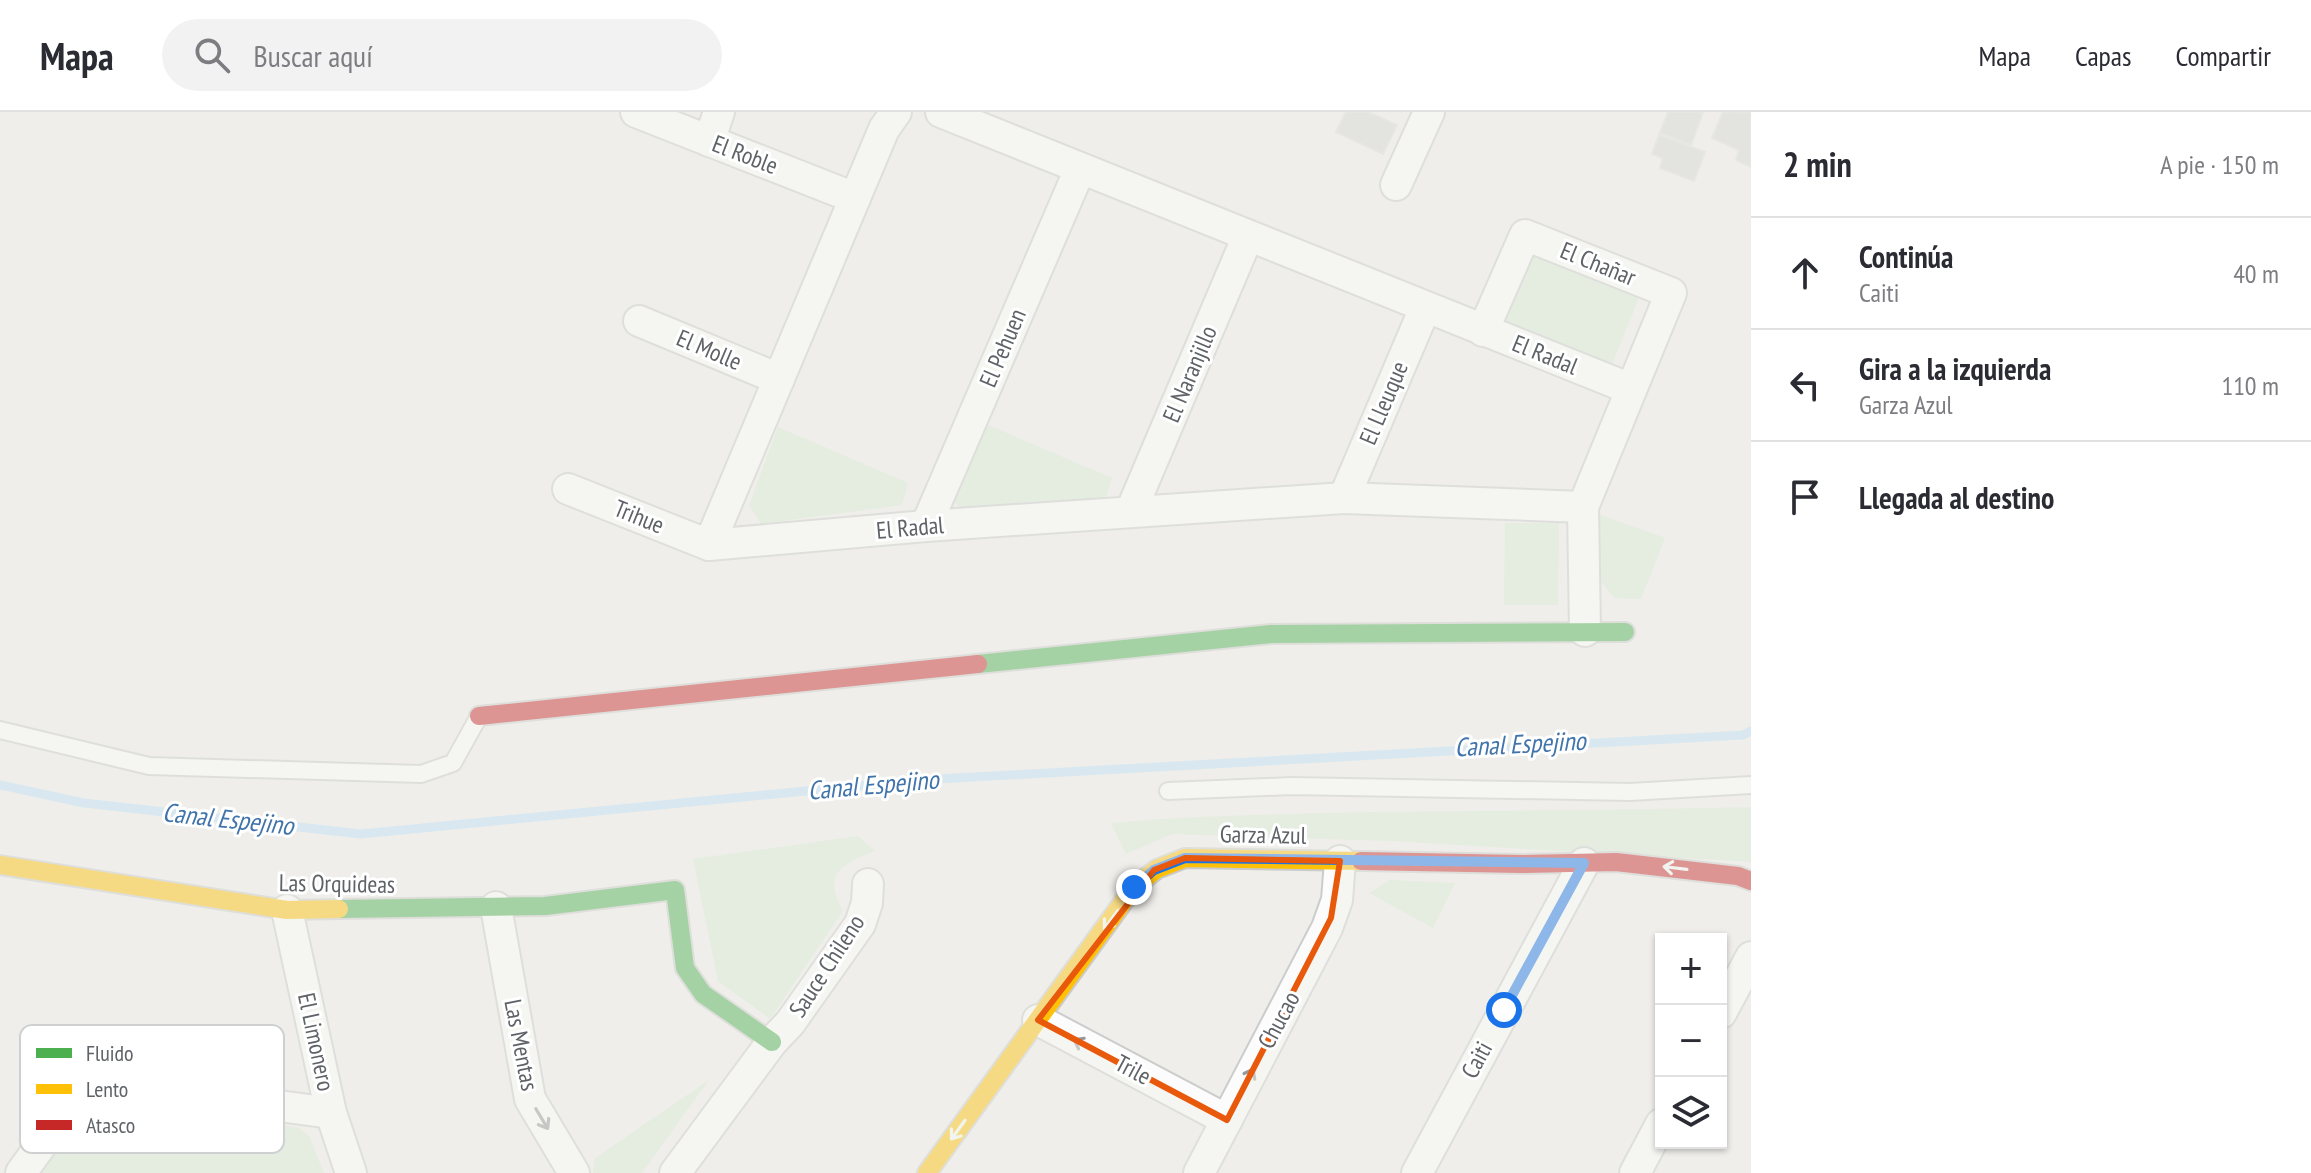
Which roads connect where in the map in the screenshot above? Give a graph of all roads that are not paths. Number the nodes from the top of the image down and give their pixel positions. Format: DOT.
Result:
graph roads {
  1 [pos="636,112"];
  2 [pos="719,112"];
  3 [pos="896,112"];
  4 [pos="941,112"];
  5 [pos="1429,112"];
  6 [pos="709,141"];
  7 [pos="1080,169"];
  8 [pos="1396,185"];
  9 [pos="855,198"];
  10 [pos="1248,236"];
  11 [pos="1425,308"];
  12 [pos="639,321"];
  13 [pos="1483,331"];
  14 [pos="779,379"];
  15 [pos="1631,389"];
  16 [pos="568,489"];
  17 [pos="1344,498"];
  18 [pos="1583,507"];
  19 [pos="1131,511"];
  20 [pos="926,526"];
  21 [pos="709,545"];
  22 [pos="1585,631"];
  23 [pos="1625,632"];
  24 [pos="479,716"];
  25 [pos="0,730"];
  26 [pos="1751,785"];
  27 [pos="1168,791"];
  28 [pos="1340,861"];
  29 [pos="1584,863"];
  30 [pos="0,866"];
  31 [pos="1751,881"];
  32 [pos="868,884"];
  33 [pos="496,907"];
  34 [pos="287,910"];
  35 [pos="1751,957"];
  36 [pos="1725,1005"];
  37 [pos="1038,1020"];
  38 [pos="772,1042"];
  39 [pos="284,1107"];
  40 [pos="331,1113"];
  41 [pos="1227,1120"];
  42 [pos="1655,1135"];
  43 [pos="35,1153"];
  44 [pos="931,1172"];
  45 [pos="21,1173"];
  46 [pos="351,1173"];
  47 [pos="574,1173"];
  48 [pos="675,1173"];
  49 [pos="1199,1173"];
  50 [pos="1417,1173"];
  51 [pos="1635,1173"];
  1 -- 6 [label="street, El Roble"];
  2 -- 6 [label="street"];
  3 -- 9 [label="street"];
  4 -- 7 [label="street, El Radal"];
  5 -- 8 [label="street"];
  6 -- 9 [label="street, El Roble"];
  7 -- 10 [label="street, El Radal"];
  7 -- 20 [label="street, El Pehuen"];
  9 -- 14 [label="street"];
  10 -- 11 [label="street, El Radal"];
  10 -- 19 [label="street, El Naranjillo"];
  11 -- 13 [label="street, El Radal"];
  11 -- 17 [label="street, El Lleuque"];
  12 -- 14 [label="street, El Molle"];
  13 -- 15 [label="street, El Radal"];
  13 -- 15 [label="street, El Chañar"];
  14 -- 21 [label="street"];
  15 -- 18 [label="street"];
  16 -- 21 [label="street, Trihue"];
  17 -- 18 [label="street, El Radal"];
  17 -- 19 [label="street, El Radal"];
  18 -- 22 [label="street"];
  19 -- 20 [label="street, El Radal"];
  20 -- 21 [label="street, El Radal"];
  22 -- 23 [label="street"];
  22 -- 24 [label="street"];
  24 -- 25 [label="lane"];
  26 -- 27 [label="lane"];
  28 -- 29 [label="street, Garza Azul"];
  28 -- 37 [label="street, Garza Azul, one-way"];
  41 -- 28 [label="street, Chucao, one-way"];
  31 -- 29 [label="street, Garza Azul, one-way"];
  29 -- 50 [label="street, Caiti"];
  30 -- 34 [label="street, Las Orquideas"];
  32 -- 38 [label="street, Sauce Chileno"];
  33 -- 34 [label="street, Las Orquideas"];
  33 -- 38 [label="street, Las Orquideas"];
  33 -- 47 [label="street, Las Mentas, one-way"];
  34 -- 40 [label="street, El Limonero"];
  35 -- 36 [label="street"];
  41 -- 37 [label="street, Trile, one-way"];
  37 -- 44 [label="street, Garza Azul, one-way"];
  38 -- 48 [label="street, Sauce Chileno"];
  39 -- 40 [label="street"];
  40 -- 46 [label="street, El Limonero"];
  41 -- 49 [label="street, Chucao"];
  42 -- 51 [label="street"];
  43 -- 45 [label="street"];
}
